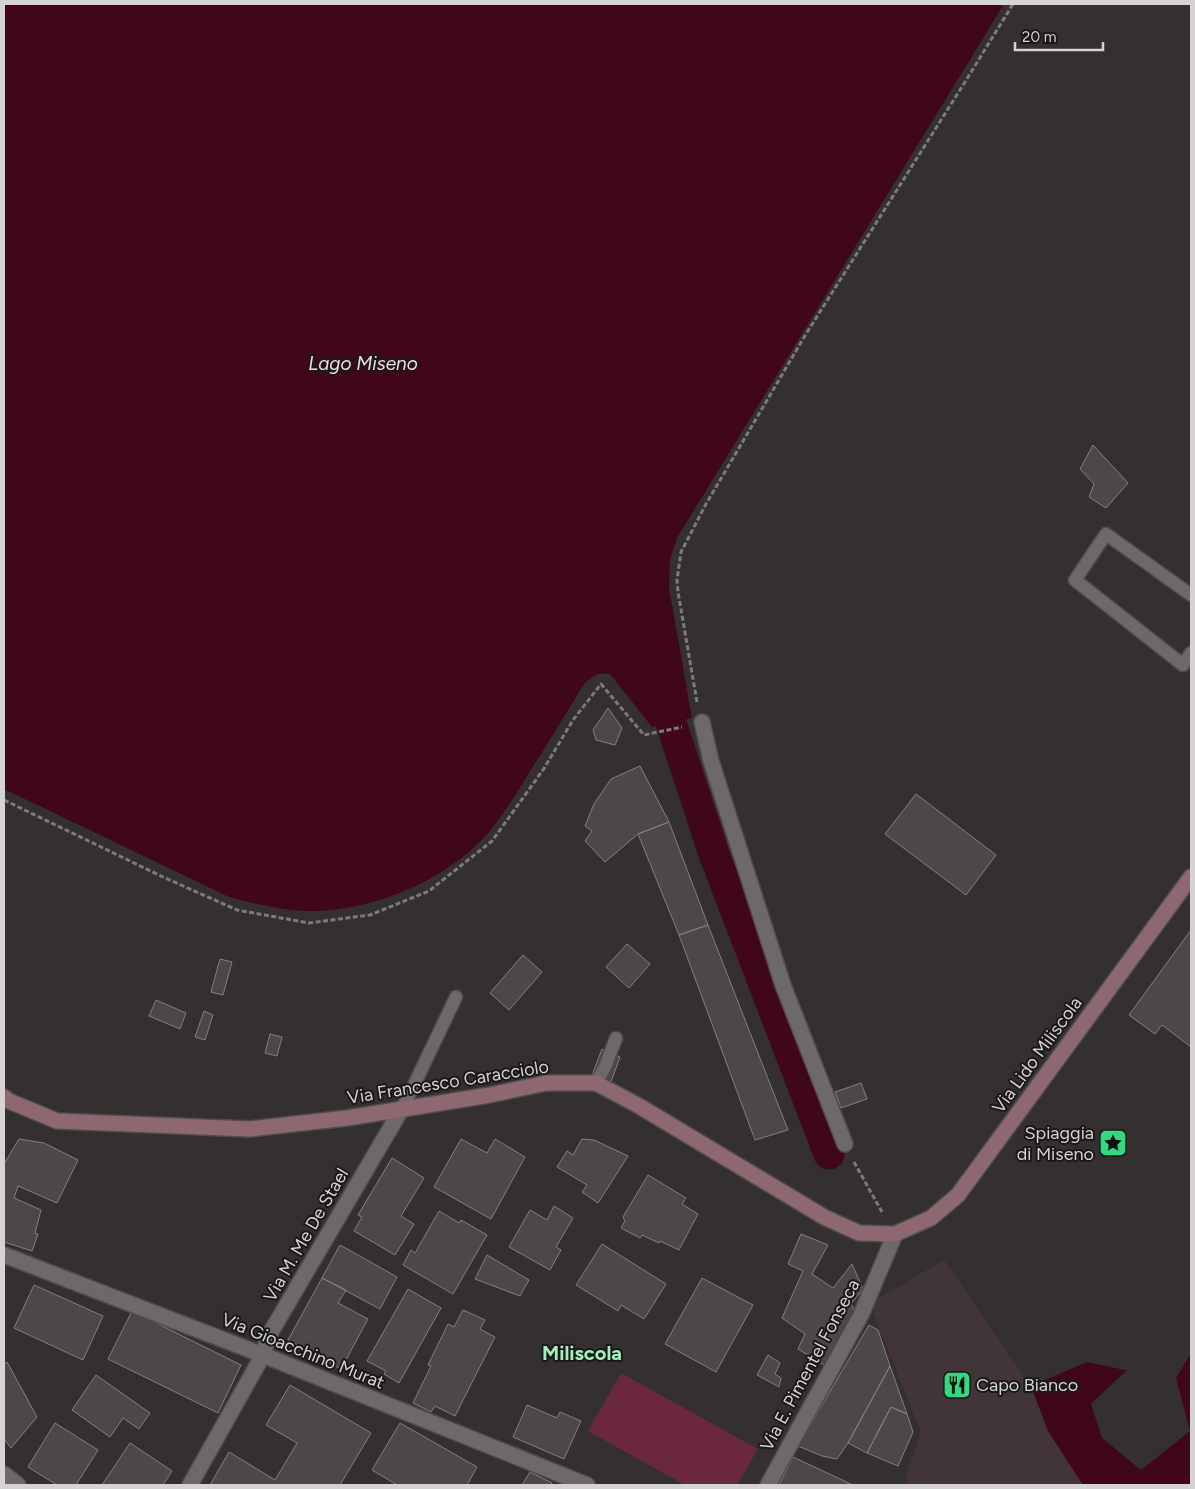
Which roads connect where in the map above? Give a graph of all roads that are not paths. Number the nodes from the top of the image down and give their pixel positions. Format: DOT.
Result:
graph roads {
  1 [pos="1191,594"];
  2 [pos="1191,653"];
  3 [pos="702,722"];
  4 [pos="1191,877"];
  5 [pos="456,997"];
  6 [pos="616,1038"];
  7 [pos="596,1083"];
  8 [pos="4,1097"];
  9 [pos="401,1110"];
  10 [pos="845,1144"];
  11 [pos="895,1234"];
  12 [pos="4,1256"];
  13 [pos="263,1355"];
  14 [pos="4,1474"];
  15 [pos="18,1485"];
  16 [pos="190,1485"];
  17 [pos="587,1485"];
  18 [pos="768,1485"];
  1 -- 2 [label="lane"];
  3 -- 10 [label="street"];
  4 -- 11 [label="main road, Via Lido Miliscola"];
  5 -- 9 [label="lane"];
  6 -- 7 [label="lane"];
  7 -- 9 [label="main road, Via Francesco Caracciolo"];
  7 -- 11 [label="main road, Via Francesco Caracciolo"];
  8 -- 9 [label="main road, Via Francesco Caracciolo"];
  9 -- 13 [label="street, Via M. Me De Stael"];
  11 -- 18 [label="street, Via E. Pimentel Fonseca"];
  12 -- 13 [label="street, Via Gioacchino Murat"];
  13 -- 16 [label="street, Via M. Me De Stael"];
  13 -- 17 [label="street, Via Gioacchino Murat"];
  14 -- 15 [label="street"];
}
